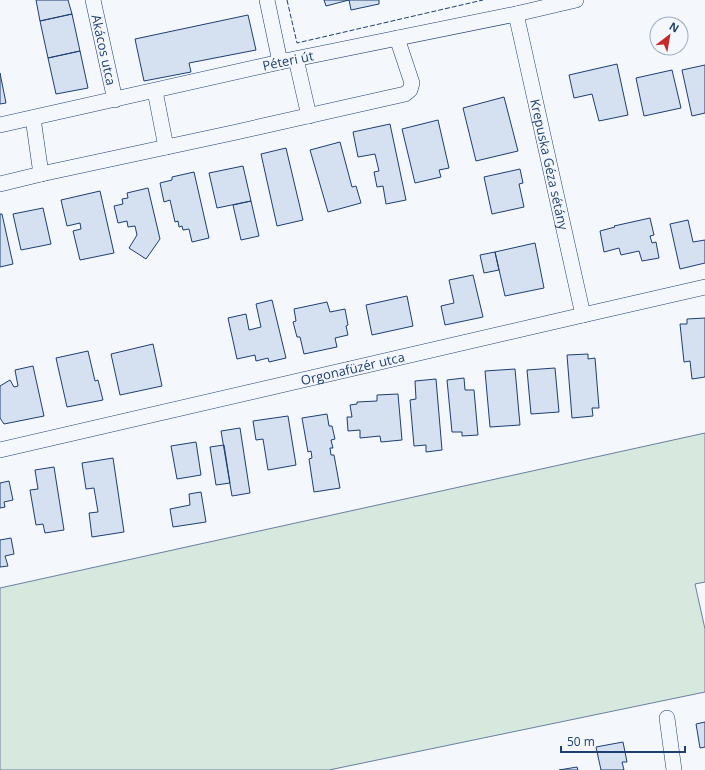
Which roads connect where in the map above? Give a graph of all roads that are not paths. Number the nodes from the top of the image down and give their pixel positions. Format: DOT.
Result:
graph roads {
  1 [pos="93,0"];
  2 [pos="267,0"];
  3 [pos="576,0"];
  4 [pos="535,4"];
  5 [pos="516,14"];
  6 [pos="397,38"];
  7 [pos="296,59"];
  8 [pos="280,62"];
  9 [pos="155,91"];
  10 [pos="115,100"];
  11 [pos="309,116"];
  12 [pos="33,118"];
  13 [pos="0,125"];
  14 [pos="166,148"];
  15 [pos="41,174"];
  16 [pos="0,184"];
  17 [pos="705,287"];
  18 [pos="583,314"];
  19 [pos="0,450"];
  20 [pos="667,718"];
  21 [pos="674,770"];
  1 -- 10 [label="street, Akácos utca"];
  2 -- 8 [label="street"];
  3 -- 4 [label="street, Péteri út"];
  4 -- 5 [label="street, Péteri út"];
  5 -- 6 [label="street, Péteri út"];
  5 -- 18 [label="street, Krepuska Géza sétány"];
  6 -- 7 [label="street, Péteri út"];
  6 -- 11 [label="street"];
  7 -- 8 [label="street, Péteri út"];
  7 -- 11 [label="street"];
  8 -- 9 [label="street, Péteri út"];
  9 -- 10 [label="street, Péteri út"];
  9 -- 14 [label="street"];
  10 -- 12 [label="street, Péteri út"];
  11 -- 14 [label="street"];
  12 -- 13 [label="street, Péteri út"];
  12 -- 15 [label="street"];
  14 -- 15 [label="street"];
  15 -- 16 [label="street"];
  17 -- 18 [label="street, Orgonafüzér utca"];
  18 -- 19 [label="street, Orgonafüzér utca"];
  20 -- 21 [label="street"];
}
